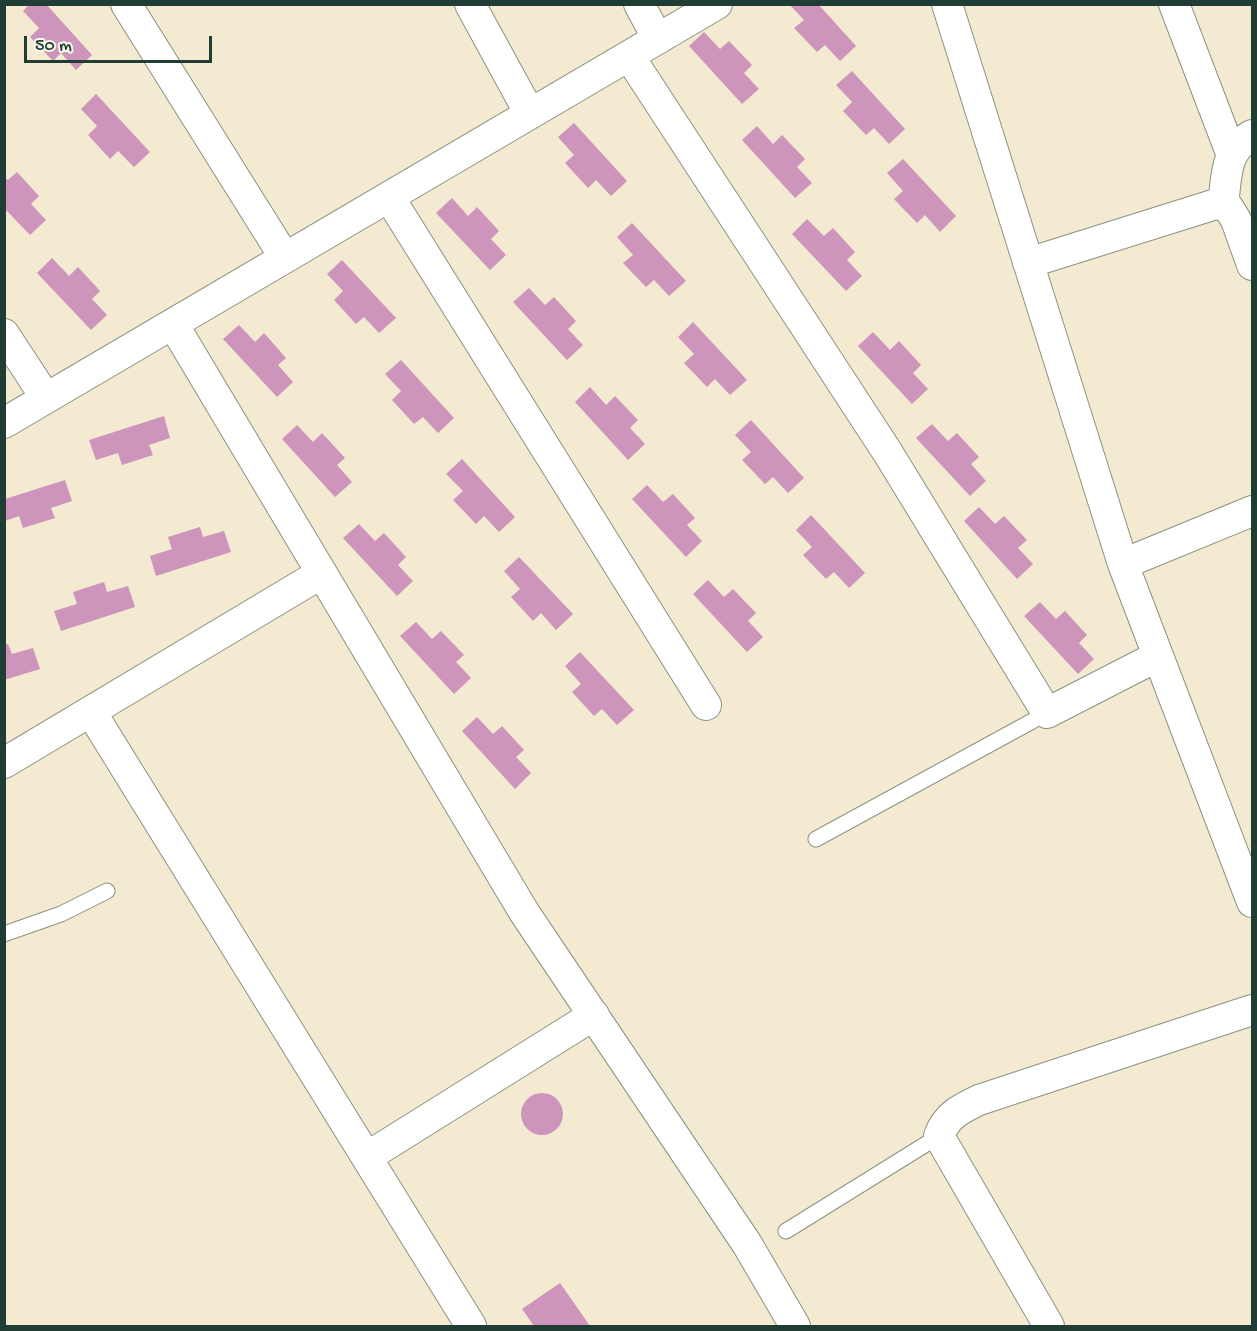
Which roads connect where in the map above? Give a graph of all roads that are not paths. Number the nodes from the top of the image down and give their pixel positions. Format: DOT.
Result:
graph roads {
  1 [pos="126,4"];
  2 [pos="470,4"];
  3 [pos="639,4"];
  4 [pos="717,4"];
  5 [pos="947,4"];
  6 [pos="1174,4"];
  7 [pos="658,39"];
  8 [pos="629,56"];
  9 [pos="530,114"];
  10 [pos="1242,144"];
  11 [pos="389,197"];
  12 [pos="1223,205"];
  13 [pos="285,258"];
  14 [pos="1028,263"];
  15 [pos="1252,265"];
  16 [pos="172,324"];
  17 [pos="4,334"];
  18 [pos="46,398"];
  19 [pos="4,423"];
  20 [pos="1252,512"];
  21 [pos="1123,564"];
  22 [pos="322,573"];
  23 [pos="1158,656"];
  24 [pos="706,705"];
  25 [pos="91,712"];
  26 [pos="1047,713"];
  27 [pos="4,763"];
  28 [pos="816,839"];
  29 [pos="107,891"];
  30 [pos="1252,902"];
  31 [pos="4,934"];
  32 [pos="1252,1010"];
  33 [pos="594,1015"];
  34 [pos="939,1137"];
  35 [pos="367,1157"];
  36 [pos="786,1232"];
  37 [pos="471,1326"];
  38 [pos="795,1326"];
  39 [pos="1049,1326"];
  1 -- 13 [label="street"];
  2 -- 9 [label="street"];
  3 -- 7 [label="street"];
  4 -- 7 [label="street"];
  5 -- 14 [label="street"];
  6 -- 10 [label="street"];
  7 -- 8 [label="street"];
  8 -- 9 [label="street"];
  8 -- 26 [label="street"];
  9 -- 11 [label="street"];
  10 -- 12 [label="street"];
  11 -- 13 [label="street"];
  11 -- 24 [label="street"];
  12 -- 14 [label="street"];
  12 -- 15 [label="street"];
  13 -- 16 [label="street"];
  14 -- 21 [label="street"];
  16 -- 18 [label="street"];
  16 -- 22 [label="street"];
  17 -- 18 [label="street"];
  18 -- 19 [label="street"];
  20 -- 21 [label="street"];
  21 -- 23 [label="street"];
  22 -- 25 [label="street"];
  22 -- 33 [label="street"];
  23 -- 26 [label="street"];
  23 -- 30 [label="street"];
  25 -- 27 [label="street"];
  25 -- 35 [label="street"];
  26 -- 28 [label="lane"];
  29 -- 31 [label="lane"];
  32 -- 34 [label="street"];
  33 -- 35 [label="street"];
  33 -- 38 [label="street"];
  34 -- 36 [label="lane"];
  34 -- 39 [label="street"];
  35 -- 37 [label="street"];
}
